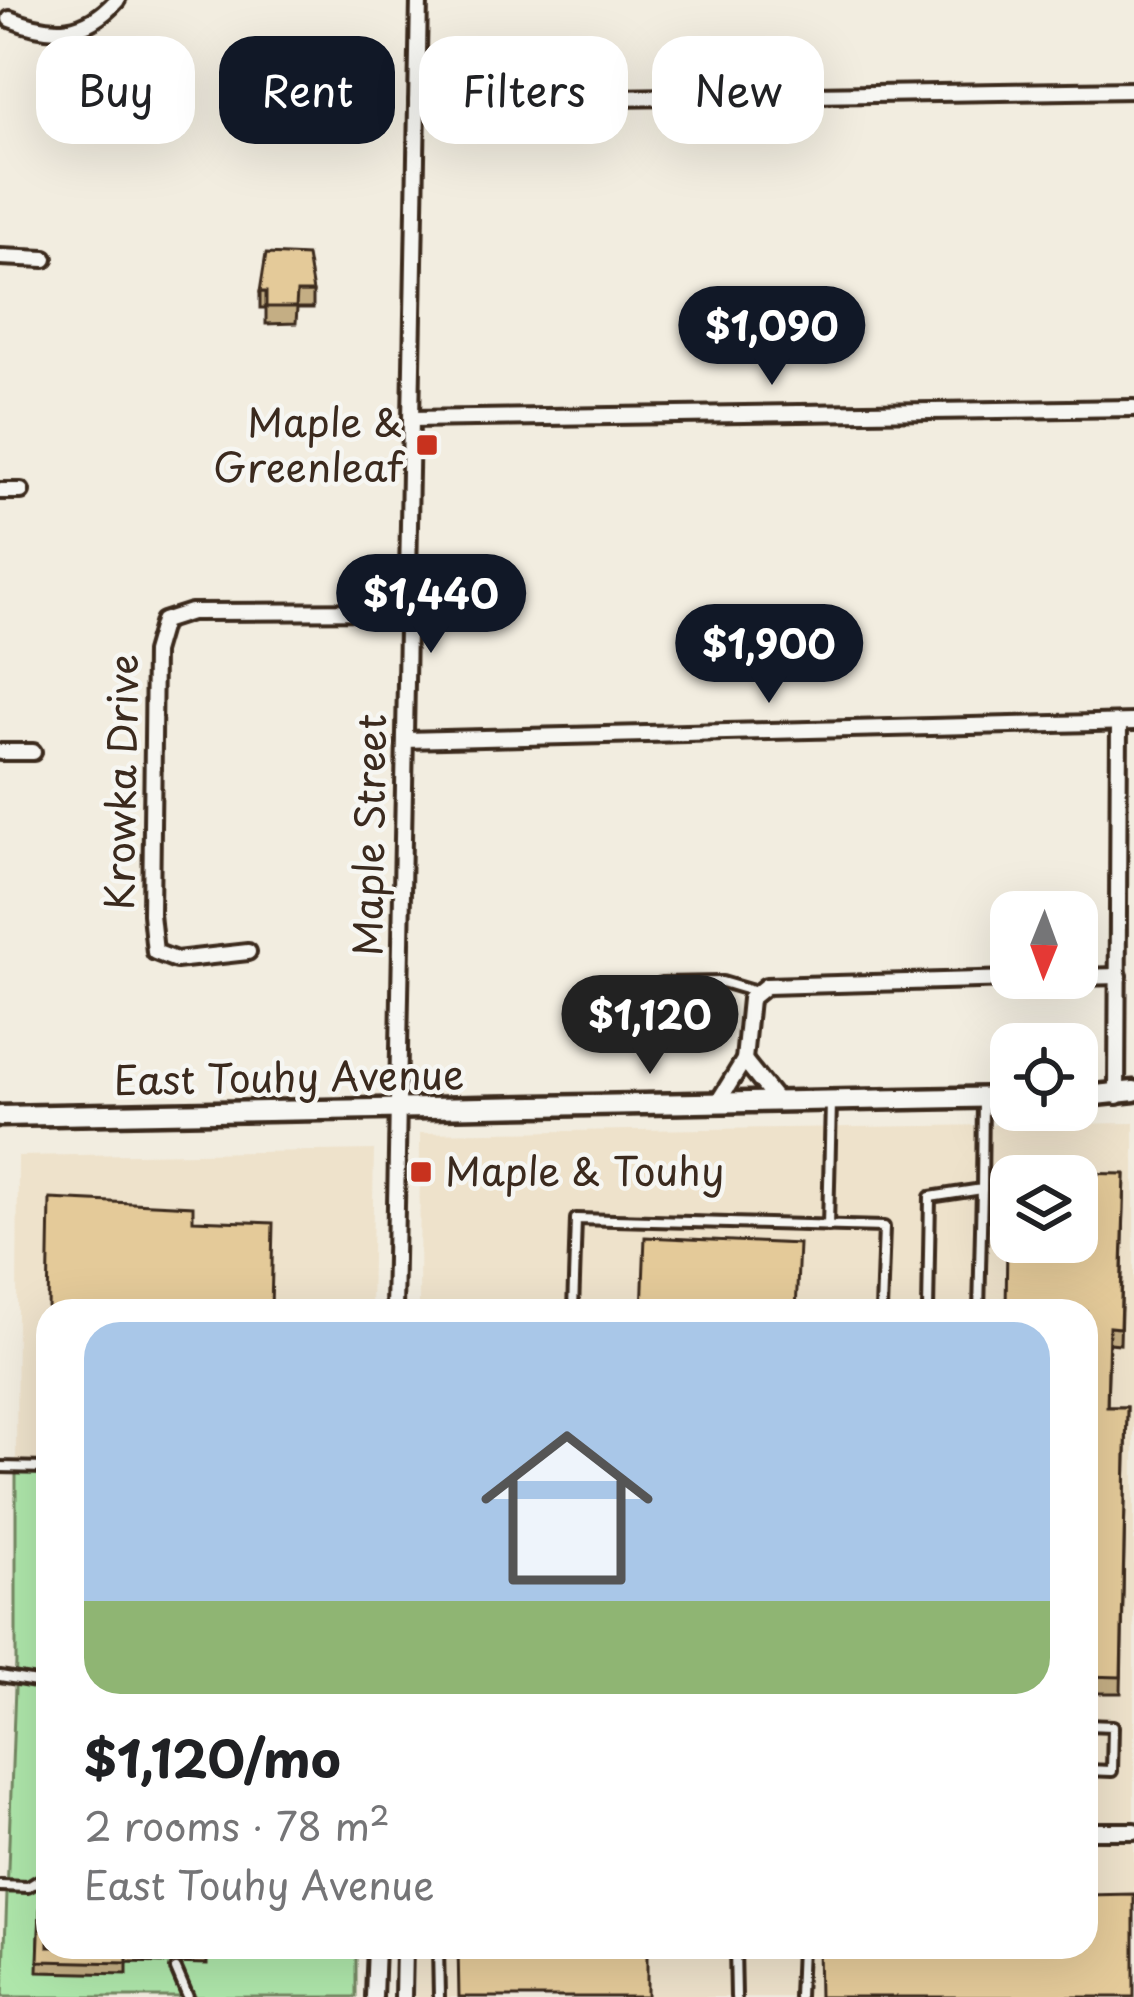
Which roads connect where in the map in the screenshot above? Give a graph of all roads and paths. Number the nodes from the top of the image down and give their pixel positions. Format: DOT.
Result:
graph roads {
  1 [pos="117,0"];
  2 [pos="419,0"];
  3 [pos="10,19"];
  4 [pos="1134,90"];
  5 [pos="417,101"];
  6 [pos="0,257"];
  7 [pos="45,259"];
  8 [pos="1134,408"];
  9 [pos="411,419"];
  10 [pos="0,491"];
  11 [pos="21,491"];
  12 [pos="407,611"];
  13 [pos="1127,723"];
  14 [pos="404,740"];
  15 [pos="0,752"];
  16 [pos="32,752"];
  17 [pos="248,952"];
  18 [pos="1098,976"];
  19 [pos="1119,976"];
  20 [pos="990,980"];
  21 [pos="661,983"];
  22 [pos="758,993"];
  23 [pos="744,1060"];
  24 [pos="1128,1096"];
  25 [pos="982,1098"];
  26 [pos="990,1098"];
  27 [pos="832,1100"];
  28 [pos="776,1101"];
  29 [pos="718,1102"];
  30 [pos="398,1110"];
  31 [pos="0,1116"];
  32 [pos="982,1190"];
  33 [pos="828,1226"];
  34 [pos="394,1299"];
  35 [pos="573,1299"];
  36 [pos="881,1299"];
  37 [pos="928,1299"];
  38 [pos="979,1299"];
  39 [pos="0,1467"];
  40 [pos="36,1468"];
  41 [pos="0,1676"];
  42 [pos="36,1682"];
  43 [pos="1098,1725"];
  44 [pos="1098,1770"];
  45 [pos="1134,1831"];
  46 [pos="1098,1832"];
  47 [pos="36,1882"];
  48 [pos="0,1886"];
  49 [pos="376,1959"];
  50 [pos="404,1959"];
  51 [pos="438,1959"];
  52 [pos="735,1959"];
  53 [pos="801,1959"];
  54 [pos="176,1969"];
  55 [pos="188,1997"];
  56 [pos="374,1997"];
  57 [pos="403,1997"];
  58 [pos="439,1997"];
  59 [pos="736,1997"];
  60 [pos="799,1997"];
  1 -- 3 [label="street"];
  2 -- 5 [label="street, Maple Street"];
  4 -- 5 [label="street"];
  5 -- 9 [label="street, Maple Street"];
  6 -- 7 [label="street"];
  8 -- 9 [label="street"];
  9 -- 12 [label="street, Maple Street"];
  10 -- 11 [label="street"];
  12 -- 14 [label="street, Maple Street"];
  12 -- 17 [label="street, Krowka Drive"];
  13 -- 14 [label="street"];
  13 -- 19 [label="street"];
  14 -- 30 [label="street, Maple Street"];
  15 -- 16 [label="street"];
  18 -- 19 [label="street"];
  19 -- 24 [label="street"];
  20 -- 22 [label="street"];
  21 -- 22 [label="lane"];
  22 -- 23 [label="street"];
  23 -- 28 [label="street"];
  23 -- 29 [label="street"];
  25 -- 26 [label="main road, East Touhy Avenue"];
  25 -- 27 [label="main road, East Touhy Avenue"];
  25 -- 32 [label="lane"];
  27 -- 28 [label="main road, East Touhy Avenue"];
  27 -- 33 [label="lane"];
  28 -- 29 [label="main road, East Touhy Avenue"];
  29 -- 30 [label="main road, East Touhy Avenue"];
  30 -- 31 [label="main road, East Touhy Avenue"];
  30 -- 34 [label="street, Maple Street"];
  32 -- 37 [label="lane"];
  32 -- 38 [label="lane"];
  33 -- 35 [label="lane"];
  33 -- 36 [label="lane"];
  39 -- 40 [label="lane"];
  41 -- 42 [label="lane"];
  43 -- 44 [label="lane"];
  45 -- 46 [label="street"];
  47 -- 48 [label="lane"];
  49 -- 56 [label="street"];
  50 -- 57 [label="street"];
  51 -- 58 [label="lane"];
  52 -- 59 [label="lane"];
  53 -- 60 [label="lane"];
  54 -- 55 [label="lane"];
}
